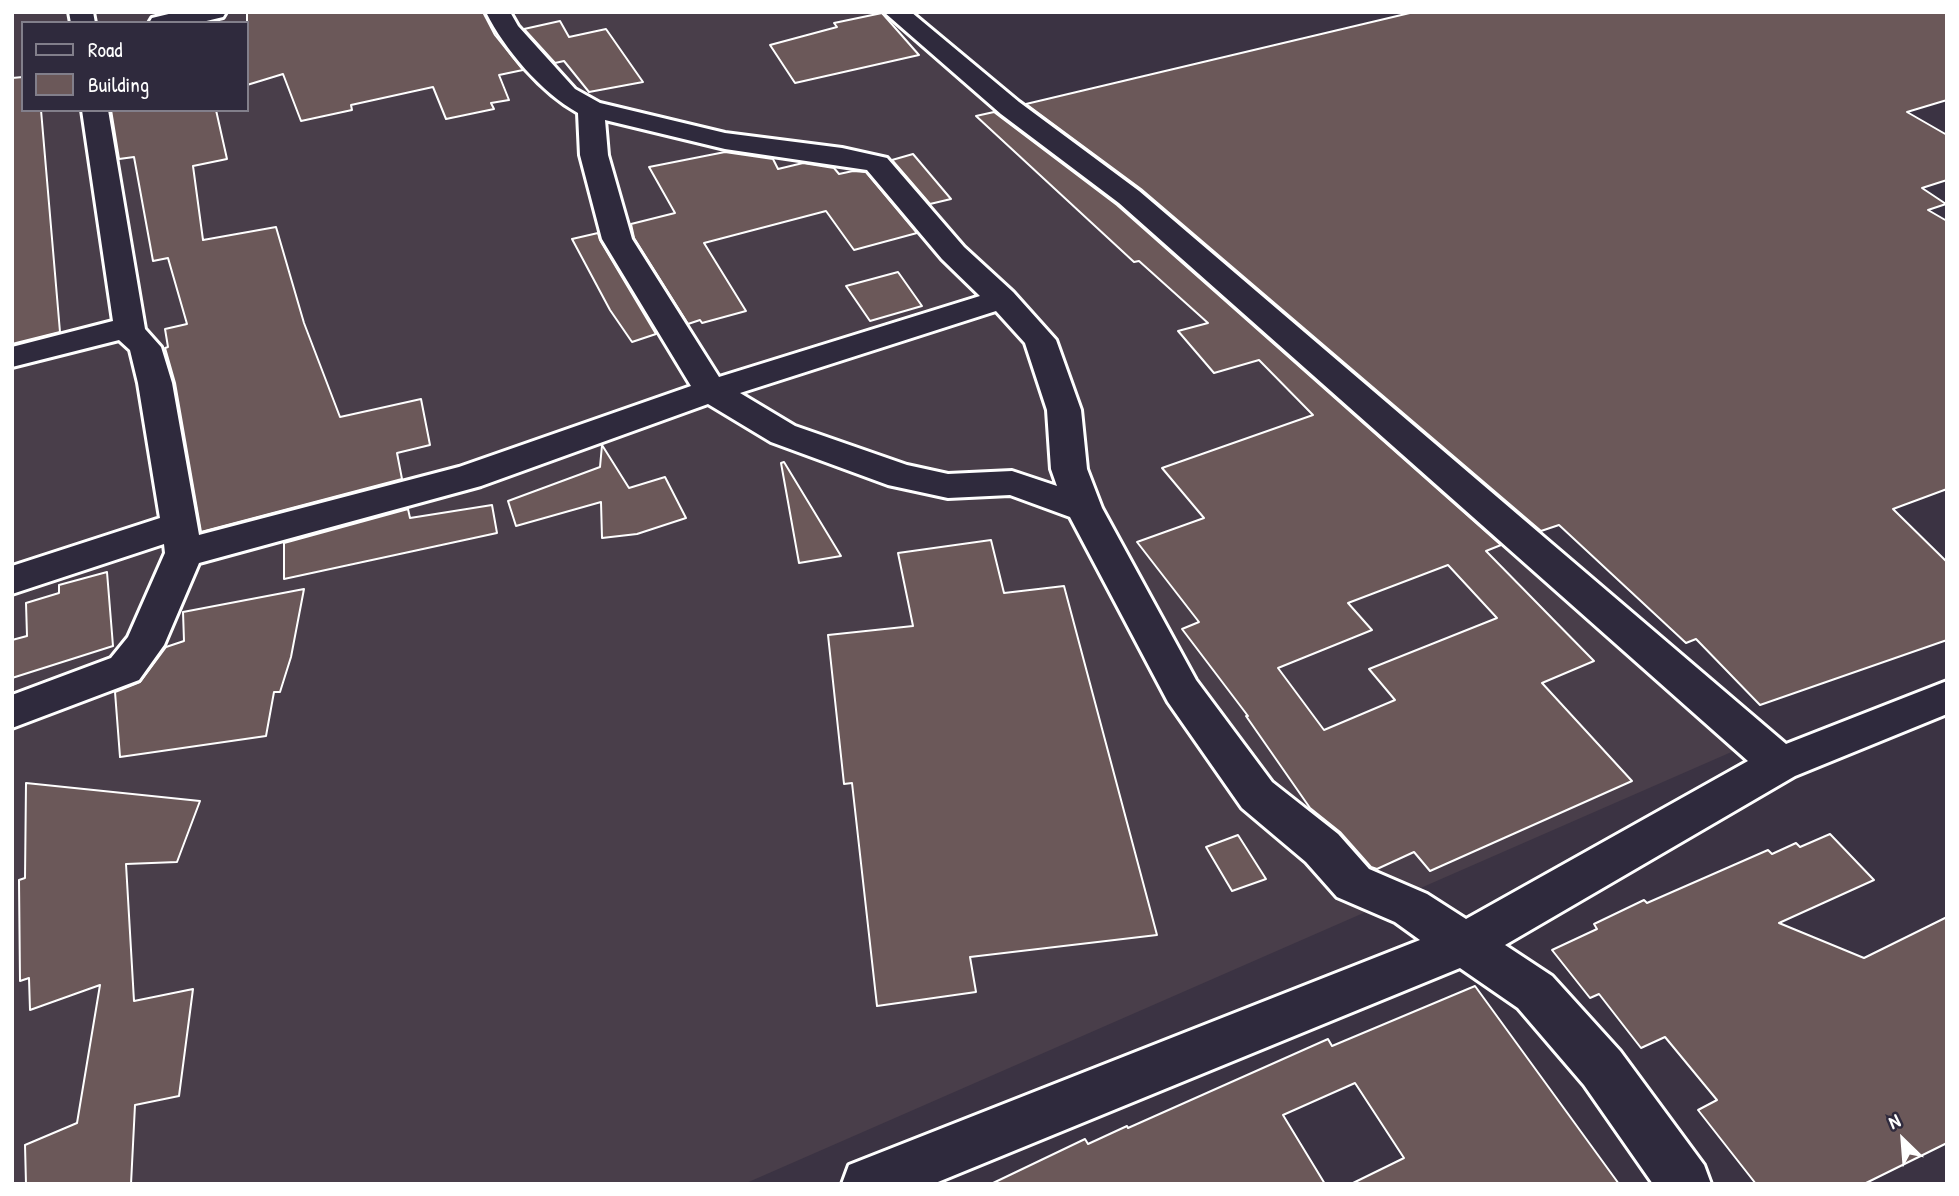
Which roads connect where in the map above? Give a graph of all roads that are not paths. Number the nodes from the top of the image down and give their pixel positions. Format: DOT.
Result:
graph roads {
  1 [pos="214,12"];
  2 [pos="498,12"];
  3 [pos="896,12"];
  4 [pos="171,21"];
  5 [pos="591,108"];
  6 [pos="95,112"];
  7 [pos="1002,299"];
  8 [pos="131,327"];
  9 [pos="12,357"];
  10 [pos="711,391"];
  11 [pos="1084,508"];
  12 [pos="182,539"];
  13 [pos="12,580"];
  14 [pos="1947,697"];
  15 [pos="12,712"];
  16 [pos="1780,764"];
  17 [pos="1465,944"];
  18 [pos="868,1184"];
  19 [pos="1685,1184"];
  1 -- 4 [label="street"];
  2 -- 5 [label="street"];
  3 -- 16 [label="street"];
  5 -- 7 [label="street"];
  5 -- 10 [label="street"];
  6 -- 8 [label="street"];
  7 -- 10 [label="street"];
  7 -- 11 [label="street"];
  8 -- 9 [label="street"];
  8 -- 12 [label="street"];
  10 -- 11 [label="street"];
  10 -- 12 [label="street"];
  11 -- 17 [label="street"];
  12 -- 13 [label="street"];
  12 -- 15 [label="street"];
  14 -- 16 [label="street"];
  16 -- 17 [label="street"];
  17 -- 18 [label="street"];
  17 -- 19 [label="street"];
}
